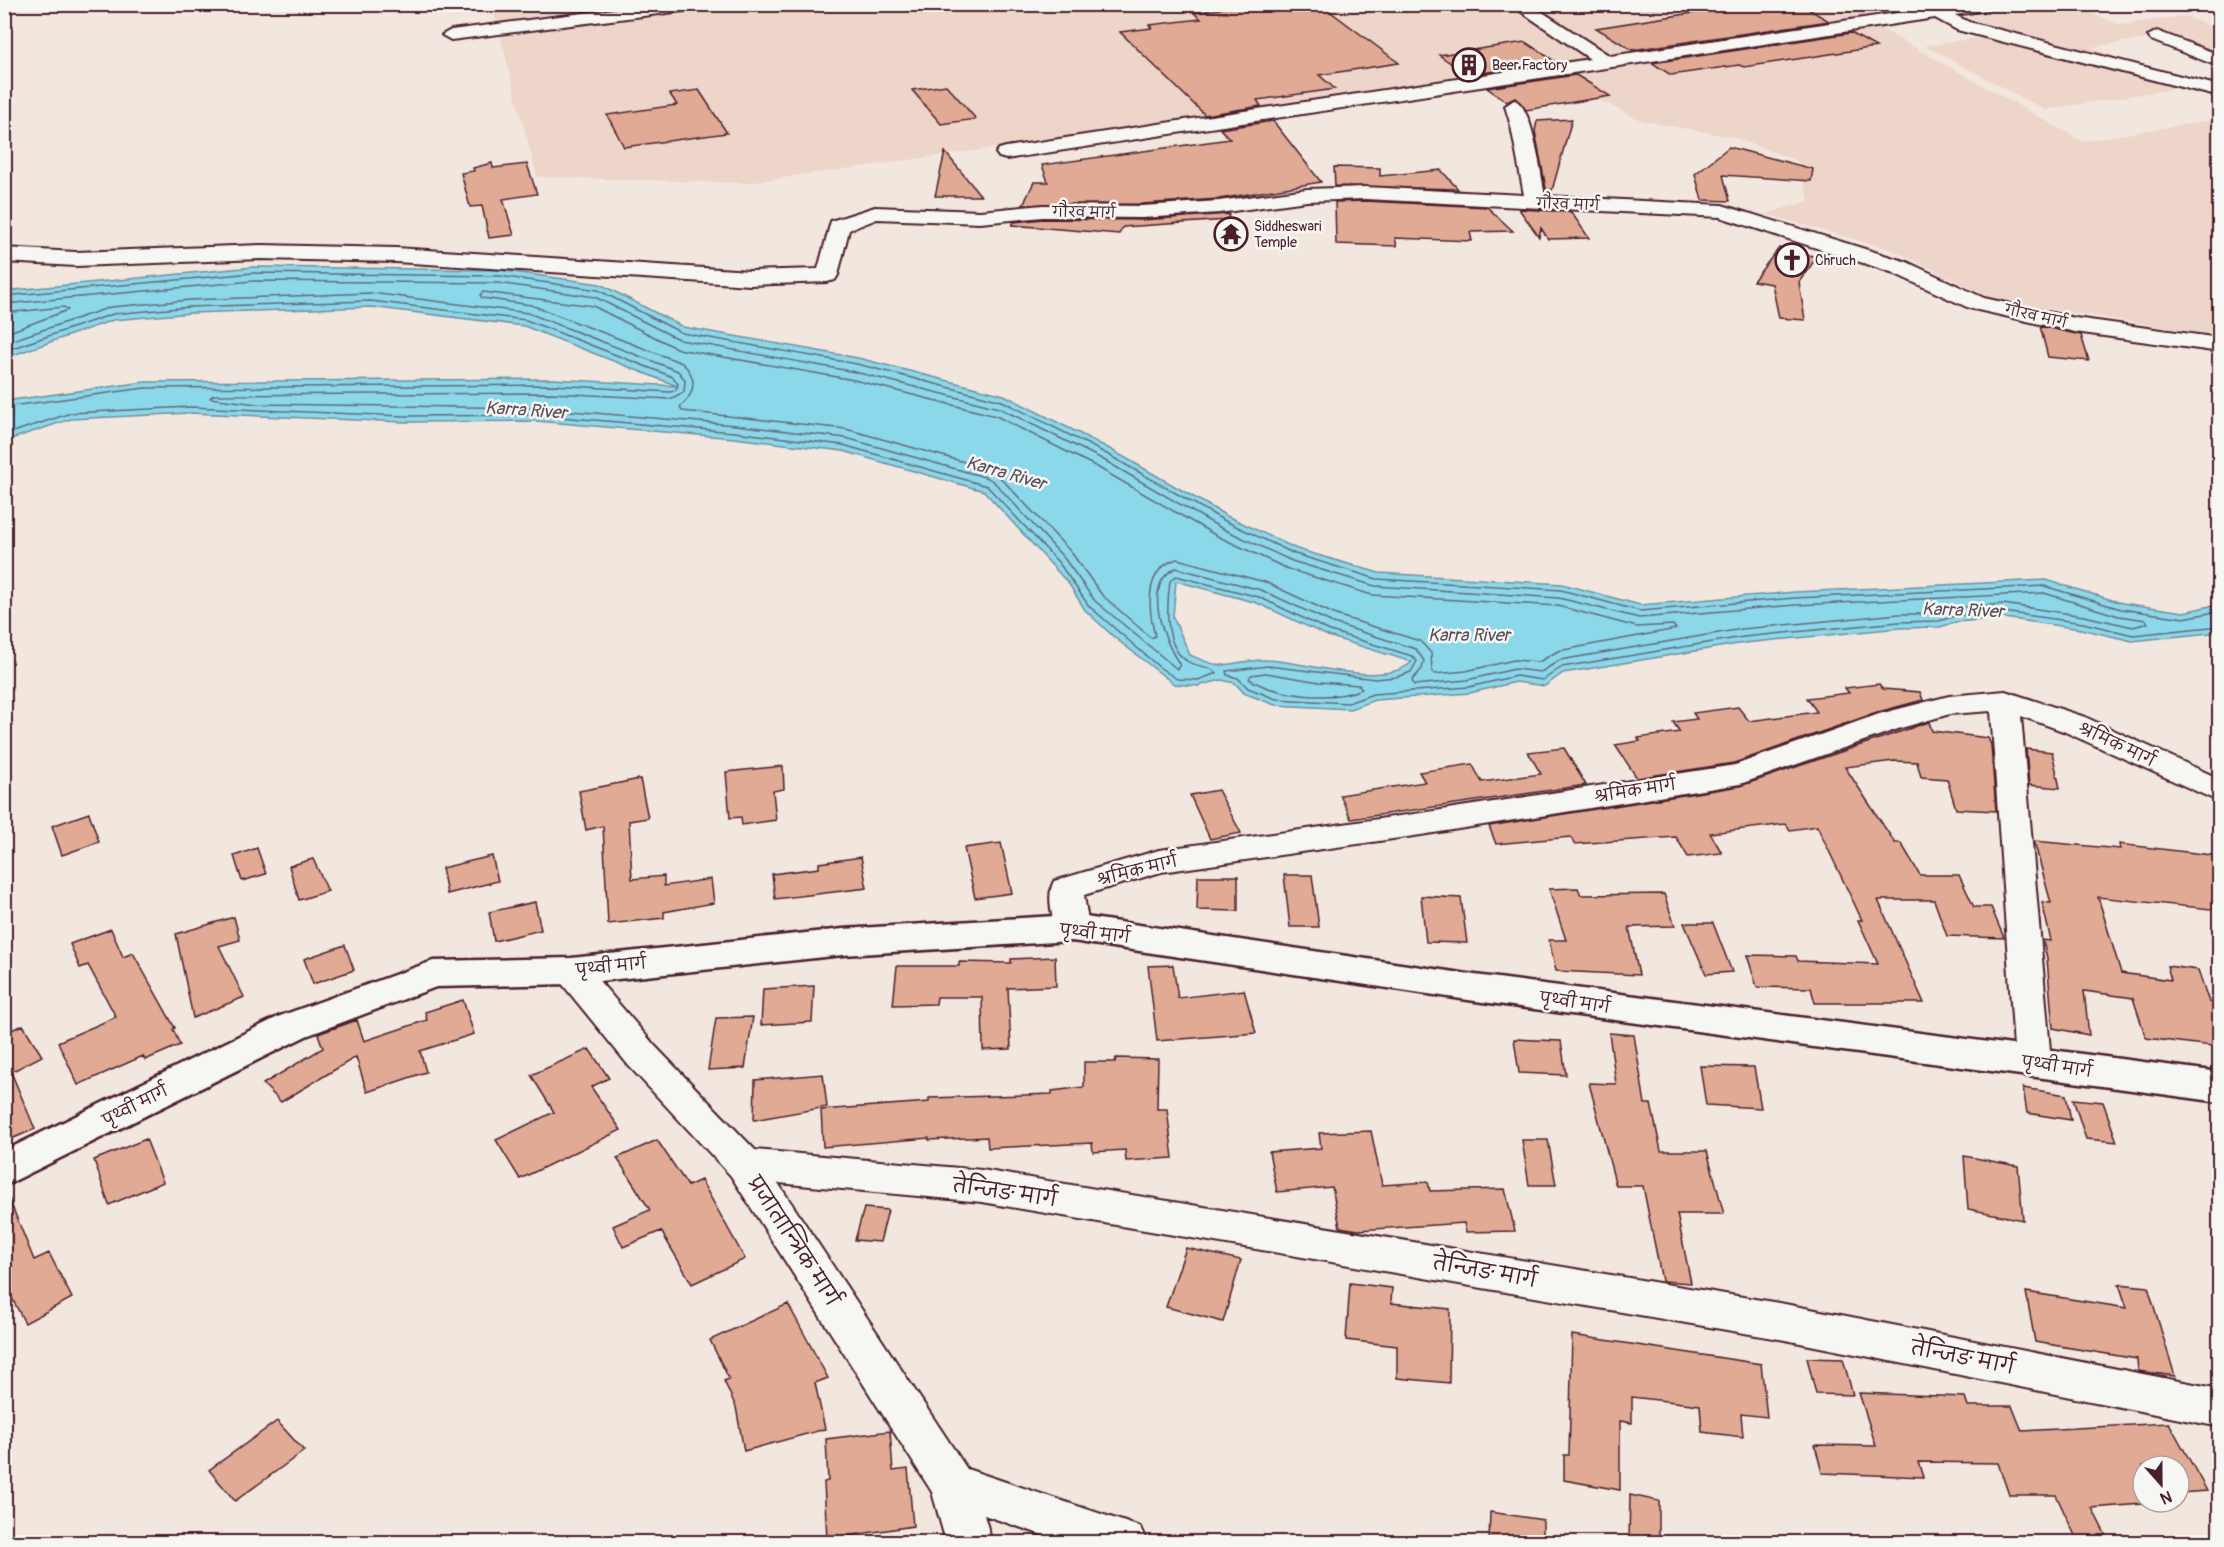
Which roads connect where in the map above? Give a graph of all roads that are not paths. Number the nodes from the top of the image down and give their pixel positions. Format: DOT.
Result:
graph roads {
  1 [pos="699,4"];
  2 [pos="1518,4"];
  3 [pos="1994,4"];
  4 [pos="1937,13"];
  5 [pos="452,35"];
  6 [pos="2157,36"];
  7 [pos="2220,62"];
  8 [pos="1609,64"];
  9 [pos="2220,92"];
  10 [pos="1514,106"];
  11 [pos="1006,153"];
  12 [pos="1536,204"];
  13 [pos="4,255"];
  14 [pos="2220,345"];
  15 [pos="2005,700"];
  16 [pos="2220,792"];
  17 [pos="1072,928"];
  18 [pos="571,970"];
  19 [pos="2033,1062"];
  20 [pos="2220,1087"];
  21 [pos="745,1165"];
  22 [pos="4,1170"];
  23 [pos="2220,1408"];
  24 [pos="952,1484"];
  25 [pos="969,1542"];
  26 [pos="1124,1542"];
  1 -- 5 [label="street"];
  2 -- 8 [label="street"];
  3 -- 4 [label="street"];
  4 -- 8 [label="street"];
  4 -- 9 [label="street"];
  6 -- 7 [label="street"];
  8 -- 11 [label="street"];
  10 -- 12 [label="street"];
  12 -- 13 [label="street, गौरव मार्ग"];
  12 -- 14 [label="street, गौरव मार्ग"];
  15 -- 16 [label="street, श्रमिक मार्ग"];
  15 -- 17 [label="street, श्रमिक मार्ग"];
  15 -- 19 [label="street"];
  17 -- 18 [label="street, पृथ्वी मार्ग"];
  17 -- 19 [label="street, पृथ्वी मार्ग"];
  18 -- 21 [label="street, प्रजातान्त्रिक मार्ग"];
  18 -- 22 [label="street, पृथ्वी मार्ग"];
  19 -- 20 [label="street, पृथ्वी मार्ग"];
  21 -- 23 [label="street, तेन्जिङ मार्ग"];
  21 -- 24 [label="street, प्रजातान्त्रिक मार्ग"];
  24 -- 25 [label="street, प्रजातान्त्रिक मार्ग"];
  24 -- 26 [label="street"];
}
